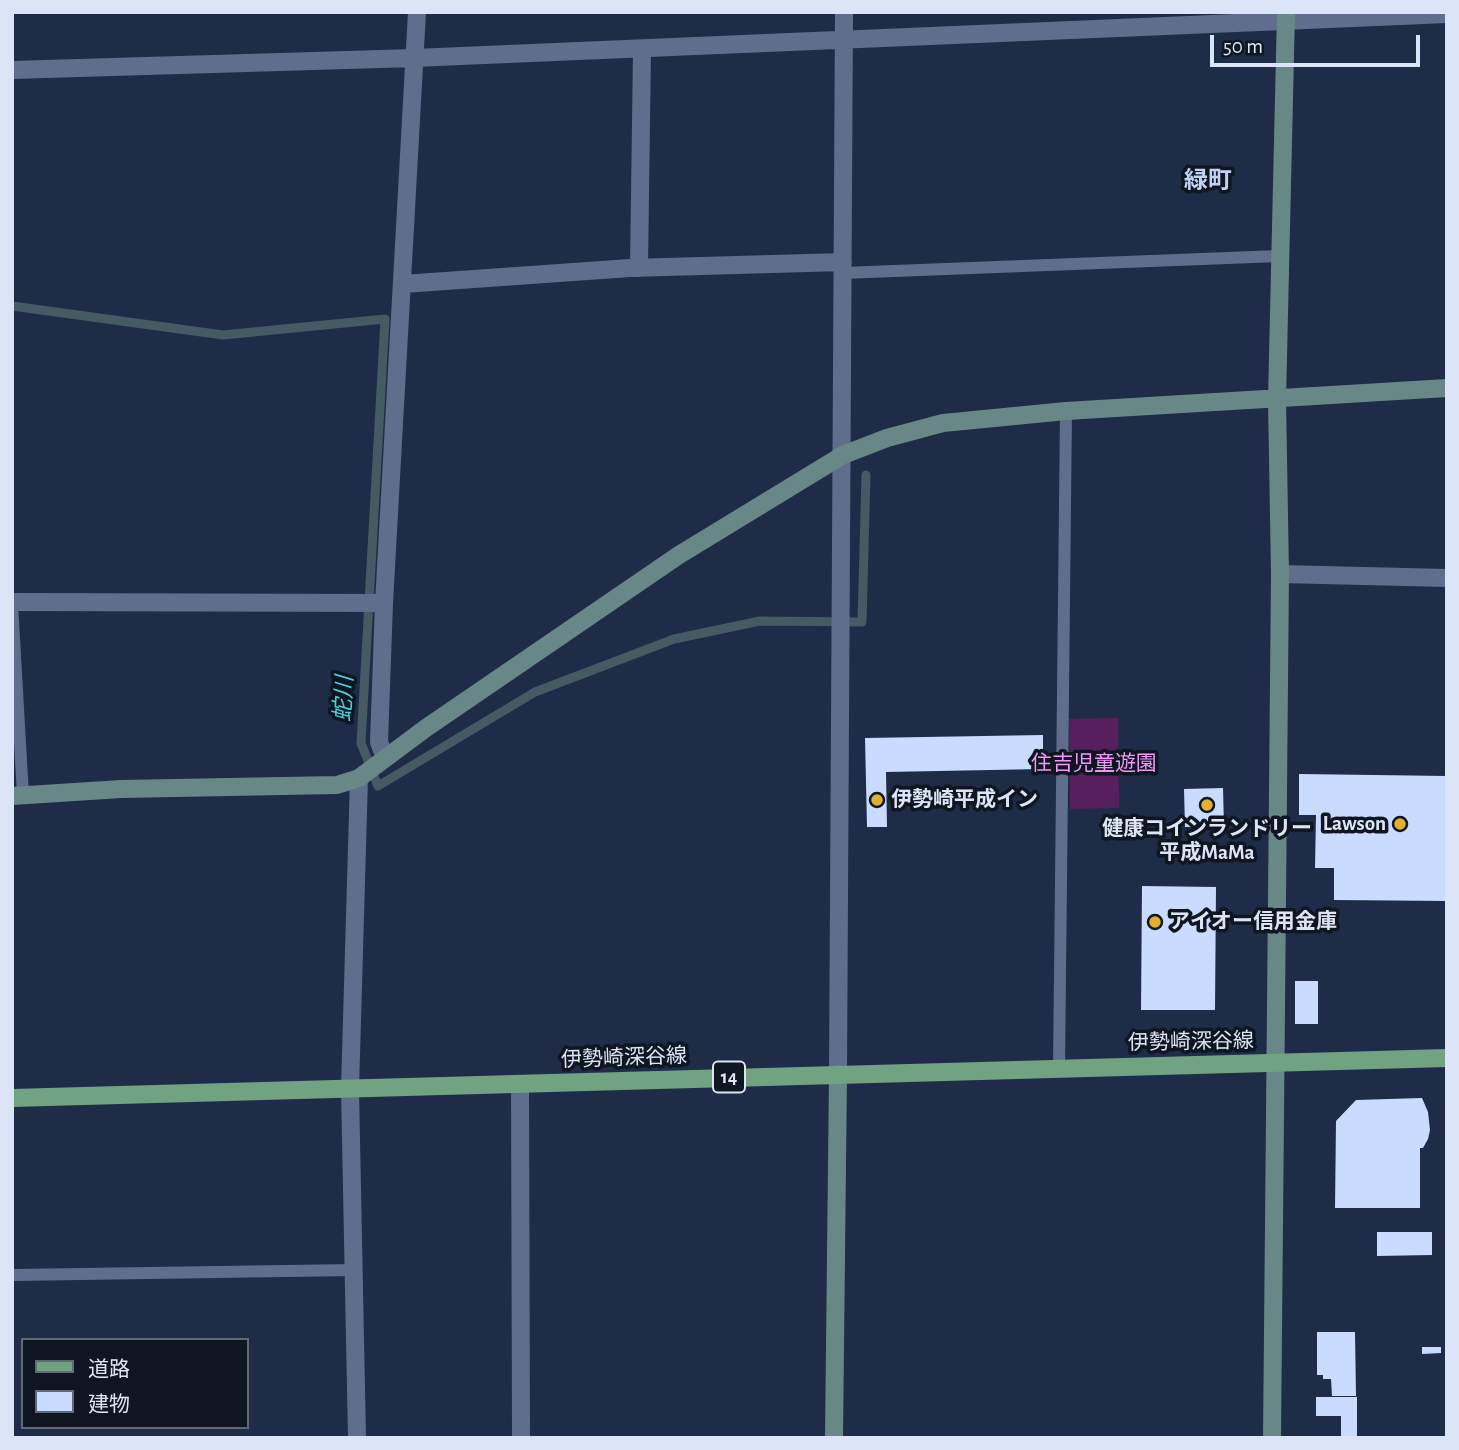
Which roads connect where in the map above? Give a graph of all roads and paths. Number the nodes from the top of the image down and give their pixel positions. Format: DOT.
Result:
graph roads {
  1 [pos="417,12"];
  2 [pos="844,12"];
  3 [pos="1447,14"];
  4 [pos="1286,16"];
  5 [pos="844,40"];
  6 [pos="642,49"];
  7 [pos="414,58"];
  8 [pos="12,70"];
  9 [pos="1279,256"];
  10 [pos="843,267"];
  11 [pos="639,268"];
  12 [pos="403,284"];
  13 [pos="1447,388"];
  14 [pos="1277,400"];
  15 [pos="1066,411"];
  16 [pos="843,455"];
  17 [pos="1280,574"];
  18 [pos="1447,578"];
  19 [pos="12,603"];
  20 [pos="384,603"];
  21 [pos="385,758"];
  22 [pos="359,778"];
  23 [pos="18,796"];
  24 [pos="1447,1058"];
  25 [pos="1276,1063"];
  26 [pos="1059,1068"];
  27 [pos="838,1074"];
  28 [pos="520,1084"];
  29 [pos="350,1089"];
  30 [pos="12,1098"];
  31 [pos="354,1270"];
  32 [pos="12,1275"];
  33 [pos="357,1438"];
  34 [pos="521,1438"];
  35 [pos="834,1438"];
  36 [pos="1272,1438"];
  1 -- 7 [label="street"];
  2 -- 5 [label="street"];
  3 -- 4 [label="street"];
  4 -- 5 [label="street"];
  4 -- 9 [label="street"];
  5 -- 6 [label="street"];
  5 -- 10 [label="street"];
  6 -- 7 [label="street"];
  6 -- 11 [label="street"];
  7 -- 8 [label="street"];
  7 -- 12 [label="street"];
  9 -- 10 [label="lane"];
  9 -- 14 [label="street"];
  10 -- 11 [label="street"];
  10 -- 16 [label="street"];
  11 -- 12 [label="street"];
  12 -- 20 [label="street"];
  13 -- 14 [label="street"];
  14 -- 15 [label="street"];
  14 -- 17 [label="street"];
  15 -- 16 [label="street"];
  15 -- 26 [label="lane"];
  16 -- 21 [label="street"];
  16 -- 27 [label="street"];
  17 -- 18 [label="street"];
  17 -- 25 [label="street"];
  19 -- 20 [label="street"];
  19 -- 23 [label="lane"];
  20 -- 21 [label="street"];
  21 -- 22 [label="street"];
  22 -- 23 [label="street"];
  22 -- 29 [label="street"];
  24 -- 25 [label="main road, 伊勢崎深谷線 / 14"];
  25 -- 26 [label="main road, 伊勢崎深谷線 / 14"];
  25 -- 36 [label="street"];
  26 -- 27 [label="main road, 伊勢崎深谷線 / 14"];
  27 -- 28 [label="main road, 伊勢崎深谷線 / 14"];
  27 -- 35 [label="street"];
  28 -- 29 [label="main road, 伊勢崎深谷線 / 14"];
  28 -- 34 [label="street"];
  29 -- 30 [label="main road, 伊勢崎深谷線 / 14"];
  29 -- 31 [label="street"];
  31 -- 32 [label="lane"];
  31 -- 33 [label="street"];
}
